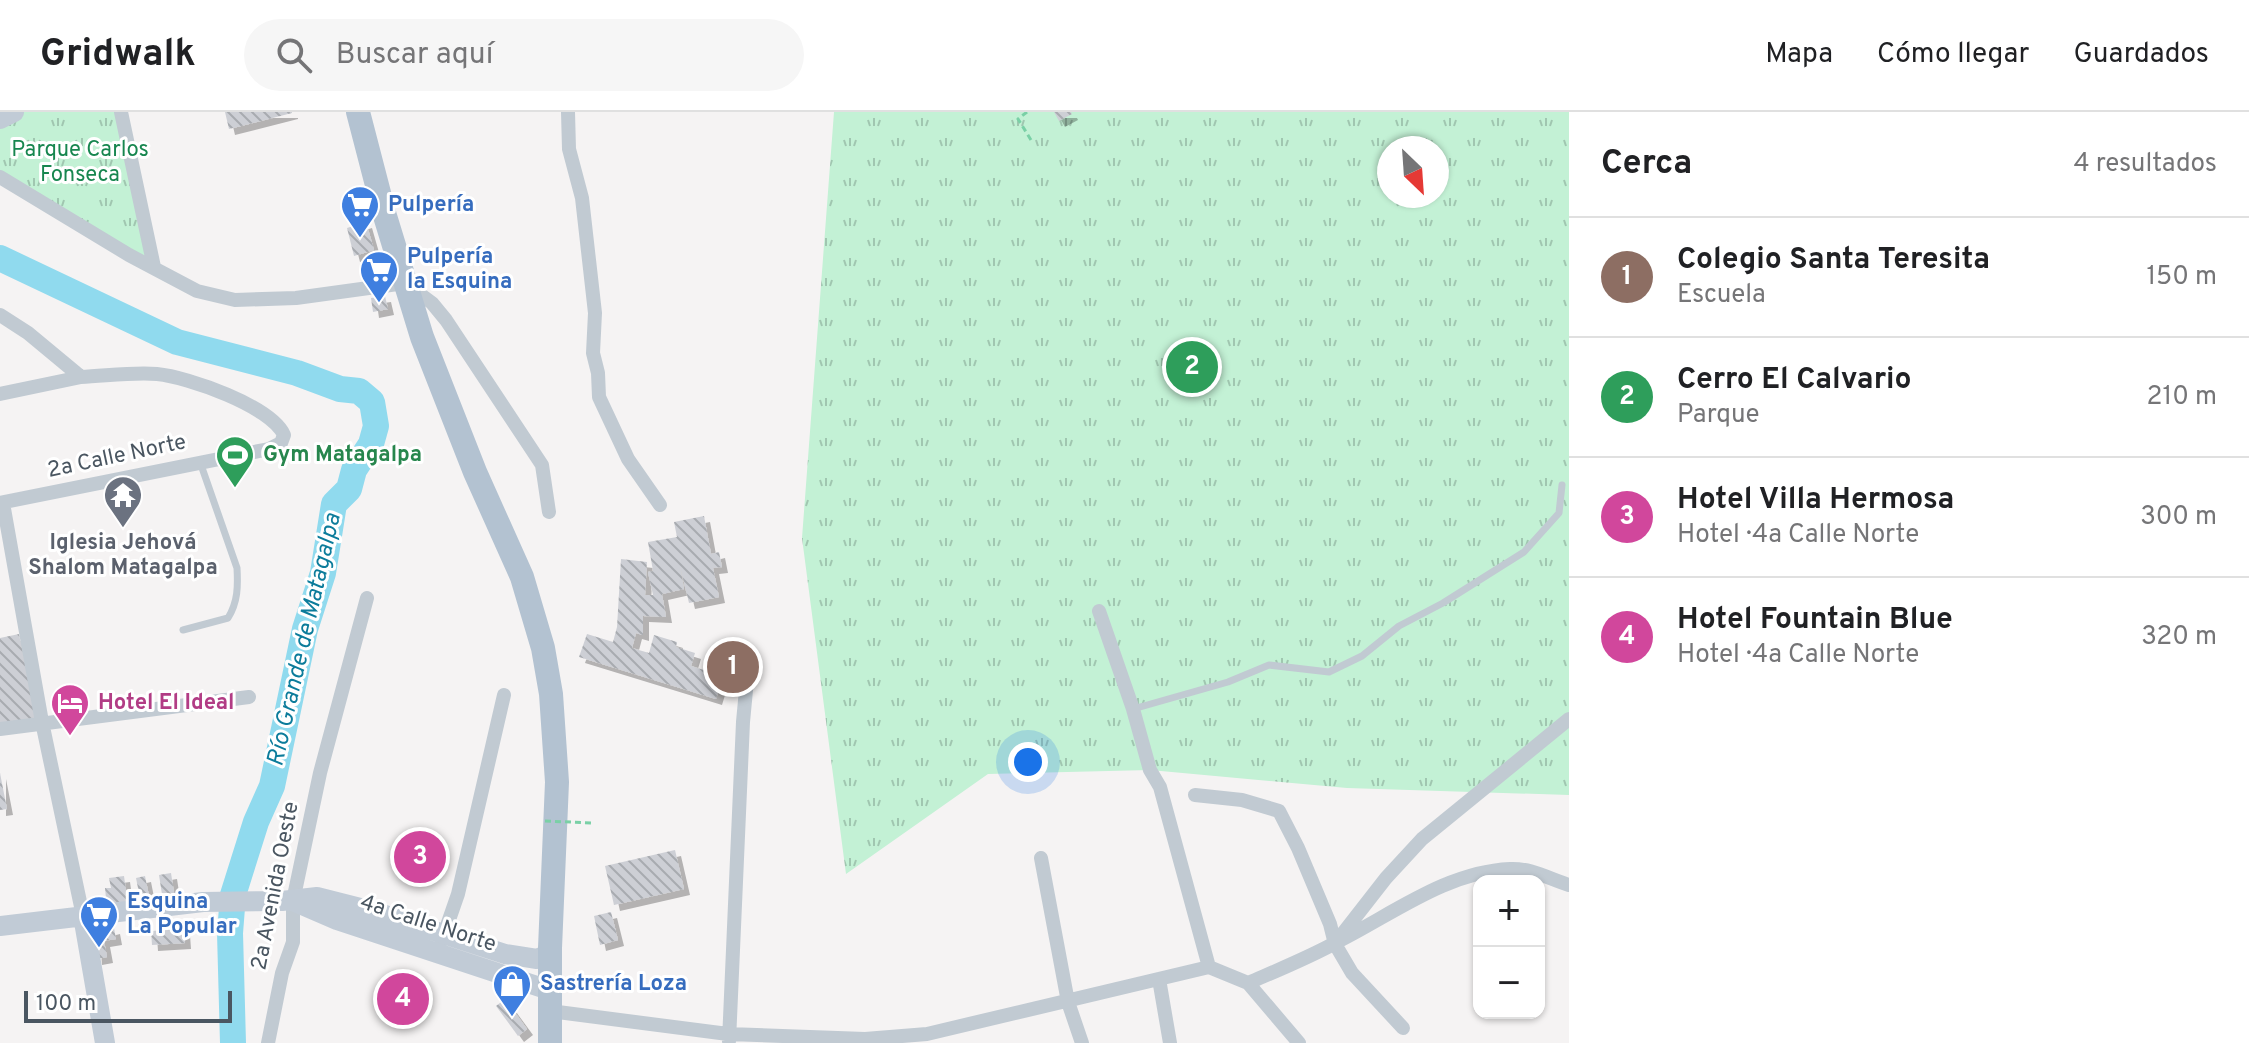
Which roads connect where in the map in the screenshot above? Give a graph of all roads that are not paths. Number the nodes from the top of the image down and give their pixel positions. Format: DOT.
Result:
graph roads {
  1 [pos="14,112"];
  2 [pos="121,112"];
  3 [pos="358,112"];
  4 [pos="568,112"];
  5 [pos="0,119"];
  6 [pos="0,177"];
  7 [pos="154,267"];
  8 [pos="405,283"];
  9 [pos="0,315"];
  10 [pos="81,377"];
  11 [pos="0,394"];
  12 [pos="200,462"];
  13 [pos="1562,485"];
  14 [pos="2,503"];
  15 [pos="660,505"];
  16 [pos="549,512"];
  17 [pos="367,598"];
  18 [pos="1099,611"];
  19 [pos="183,630"];
  20 [pos="749,658"];
  21 [pos="504,695"];
  22 [pos="249,697"];
  23 [pos="1133,709"];
  24 [pos="1569,719"];
  25 [pos="42,722"];
  26 [pos="0,729"];
  27 [pos="1195,795"];
  28 [pos="1041,858"];
  29 [pos="1569,885"];
  30 [pos="288,901"];
  31 [pos="83,916"];
  32 [pos="0,926"];
  33 [pos="442,943"];
  34 [pos="1335,944"];
  35 [pos="550,948"];
  36 [pos="1209,967"];
  37 [pos="1159,979"];
  38 [pos="1248,983"];
  39 [pos="549,1000"];
  40 [pos="1068,1002"];
  41 [pos="1403,1028"];
  42 [pos="728,1039"];
  43 [pos="105,1043"];
  44 [pos="268,1043"];
  45 [pos="550,1043"];
  46 [pos="1082,1043"];
  47 [pos="1170,1043"];
  48 [pos="1299,1043"];
  1 -- 5 [label="street"];
  2 -- 7 [label="street"];
  3 -- 8 [label="main road"];
  4 -- 15 [label="street"];
  6 -- 7 [label="street"];
  7 -- 8 [label="street"];
  8 -- 16 [label="street"];
  8 -- 35 [label="main road"];
  9 -- 10 [label="street"];
  10 -- 11 [label="street"];
  10 -- 12 [label="street, 2a Calle Norte"];
  12 -- 14 [label="street, 2a Calle Norte"];
  12 -- 19 [label="lane"];
  13 -- 23 [label="lane"];
  14 -- 25 [label="street"];
  17 -- 30 [label="street, 2a Avenida Oeste"];
  18 -- 23 [label="street"];
  20 -- 42 [label="street"];
  21 -- 33 [label="street"];
  22 -- 25 [label="street"];
  23 -- 36 [label="street"];
  24 -- 34 [label="street"];
  25 -- 26 [label="street"];
  25 -- 31 [label="street"];
  27 -- 34 [label="street"];
  28 -- 40 [label="street"];
  29 -- 34 [label="street"];
  30 -- 31 [label="street, 4a Calle Norte"];
  30 -- 33 [label="street, 4a Calle Norte"];
  30 -- 44 [label="street, 2a Avenida Oeste"];
  31 -- 32 [label="street, 4a Calle Norte"];
  31 -- 43 [label="street"];
  33 -- 35 [label="street, 4a Calle Norte"];
  33 -- 39 [label="street, 4a Calle Norte"];
  34 -- 38 [label="street"];
  34 -- 41 [label="street"];
  35 -- 39 [label="main road"];
  36 -- 37 [label="street"];
  36 -- 38 [label="street"];
  37 -- 40 [label="street"];
  37 -- 47 [label="street"];
  38 -- 48 [label="street"];
  39 -- 42 [label="street"];
  39 -- 45 [label="main road"];
  40 -- 42 [label="street"];
  40 -- 46 [label="street"];
}
